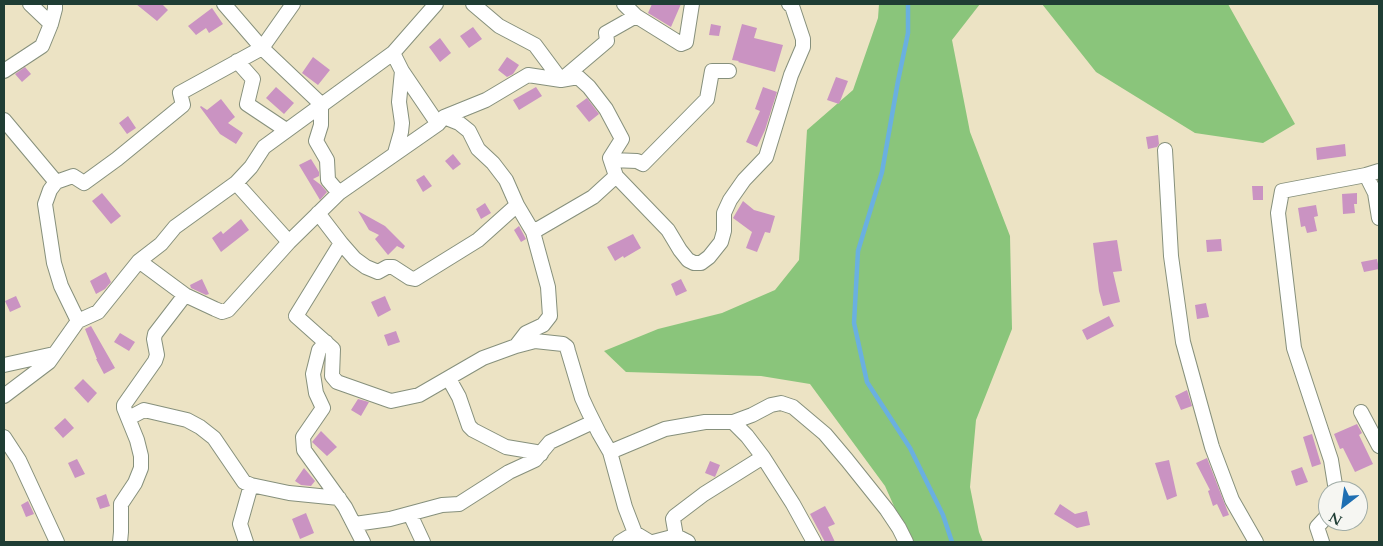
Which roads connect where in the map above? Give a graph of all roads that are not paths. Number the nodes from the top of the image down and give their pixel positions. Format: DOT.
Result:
graph roads {
  1 [pos="30,4"];
  2 [pos="54,4"];
  3 [pos="224,4"];
  4 [pos="293,4"];
  5 [pos="436,4"];
  6 [pos="473,4"];
  7 [pos="624,4"];
  8 [pos="692,4"];
  9 [pos="789,4"];
  10 [pos="636,16"];
  11 [pos="50,24"];
  12 [pos="262,48"];
  13 [pos="393,53"];
  14 [pos="237,61"];
  15 [pos="4,71"];
  16 [pos="402,71"];
  17 [pos="729,71"];
  18 [pos="561,80"];
  19 [pos="321,104"];
  20 [pos="4,120"];
  21 [pos="441,121"];
  22 [pos="286,130"];
  23 [pos="1165,150"];
  24 [pos="395,153"];
  25 [pos="611,160"];
  26 [pos="1373,173"];
  27 [pos="616,176"];
  28 [pos="56,182"];
  29 [pos="236,183"];
  30 [pos="340,193"];
  31 [pos="517,205"];
  32 [pos="318,214"];
  33 [pos="1379,218"];
  34 [pos="532,232"];
  35 [pos="289,242"];
  36 [pos="341,243"];
  37 [pos="139,260"];
  38 [pos="185,294"];
  39 [pos="78,321"];
  40 [pos="326,342"];
  41 [pos="516,346"];
  42 [pos="54,354"];
  43 [pos="4,365"];
  44 [pos="449,379"];
  45 [pos="4,396"];
  46 [pos="1361,412"];
  47 [pos="129,418"];
  48 [pos="593,422"];
  49 [pos="733,422"];
  50 [pos="4,437"];
  51 [pos="1379,446"];
  52 [pos="610,452"];
  53 [pos="541,454"];
  54 [pos="763,457"];
  55 [pos="1334,481"];
  56 [pos="251,486"];
  57 [pos="339,498"];
  58 [pos="410,514"];
  59 [pos="355,524"];
  60 [pos="635,533"];
  61 [pos="682,539"];
  62 [pos="57,542"];
  63 [pos="120,542"];
  64 [pos="246,542"];
  65 [pos="363,542"];
  66 [pos="424,542"];
  67 [pos="620,542"];
  68 [pos="652,542"];
  69 [pos="814,542"];
  70 [pos="906,542"];
  71 [pos="1256,542"];
  1 -- 11 [label="street"];
  2 -- 11 [label="street"];
  3 -- 12 [label="street"];
  4 -- 12 [label="street"];
  5 -- 13 [label="street"];
  6 -- 18 [label="street"];
  7 -- 10 [label="street"];
  8 -- 10 [label="street"];
  9 -- 27 [label="street"];
  10 -- 18 [label="street"];
  11 -- 15 [label="street"];
  12 -- 14 [label="street"];
  12 -- 19 [label="street"];
  13 -- 16 [label="street"];
  13 -- 19 [label="street"];
  14 -- 22 [label="street"];
  14 -- 28 [label="street"];
  16 -- 21 [label="street"];
  16 -- 24 [label="street"];
  17 -- 25 [label="street"];
  18 -- 21 [label="street"];
  18 -- 25 [label="street"];
  19 -- 22 [label="street"];
  19 -- 30 [label="street"];
  20 -- 28 [label="street"];
  21 -- 24 [label="street"];
  21 -- 31 [label="street"];
  22 -- 29 [label="street"];
  23 -- 71 [label="street"];
  24 -- 30 [label="street"];
  25 -- 27 [label="street"];
  26 -- 33 [label="street"];
  26 -- 55 [label="street"];
  27 -- 34 [label="street"];
  28 -- 39 [label="street"];
  29 -- 35 [label="street"];
  29 -- 37 [label="street"];
  30 -- 32 [label="street"];
  31 -- 34 [label="street"];
  31 -- 36 [label="street"];
  32 -- 35 [label="street"];
  32 -- 36 [label="street"];
  34 -- 41 [label="street"];
  35 -- 38 [label="street"];
  36 -- 40 [label="street"];
  37 -- 38 [label="street"];
  37 -- 39 [label="street"];
  38 -- 47 [label="street"];
  39 -- 42 [label="street"];
  40 -- 44 [label="street"];
  40 -- 57 [label="street"];
  41 -- 44 [label="street"];
  41 -- 48 [label="street"];
  42 -- 43 [label="street"];
  42 -- 45 [label="street"];
  44 -- 53 [label="street"];
  46 -- 51 [label="street"];
  47 -- 56 [label="street"];
  47 -- 63 [label="street"];
  48 -- 52 [label="street"];
  48 -- 53 [label="street"];
  49 -- 52 [label="street"];
  49 -- 54 [label="street"];
  49 -- 70 [label="street"];
  50 -- 62 [label="street"];
  52 -- 60 [label="street"];
  53 -- 58 [label="street"];
  54 -- 61 [label="street"];
  54 -- 69 [label="street"];
  56 -- 57 [label="street"];
  56 -- 64 [label="street"];
  57 -- 59 [label="street"];
  58 -- 59 [label="street"];
  58 -- 66 [label="street"];
  59 -- 65 [label="street"];
  60 -- 67 [label="street"];
  60 -- 68 [label="street"];
  61 -- 68 [label="street"];
}
